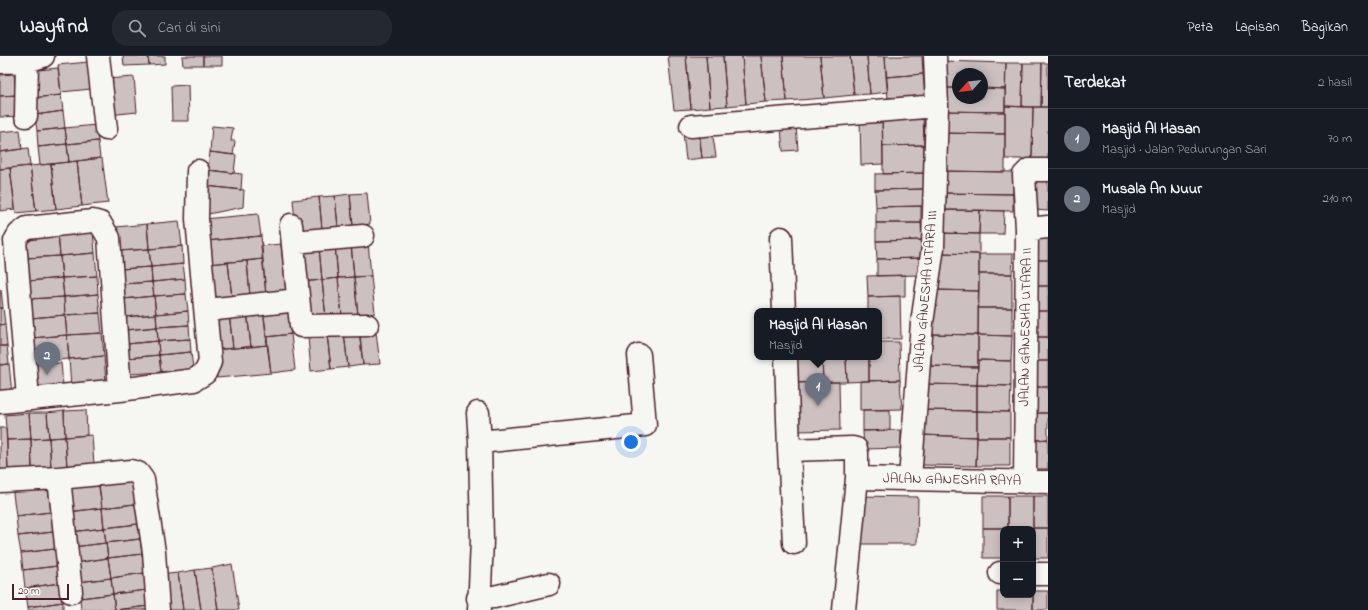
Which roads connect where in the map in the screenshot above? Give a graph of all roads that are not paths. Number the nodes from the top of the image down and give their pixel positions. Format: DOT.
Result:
graph roads {
  1 [pos="98,56"];
  2 [pos="935,56"];
  3 [pos="35,58"];
  4 [pos="0,62"];
  5 [pos="937,106"];
  6 [pos="26,116"];
  7 [pos="690,126"];
  8 [pos="106,129"];
  9 [pos="1048,170"];
  10 [pos="198,171"];
  11 [pos="1038,228"];
  12 [pos="363,236"];
  13 [pos="781,238"];
  14 [pos="298,300"];
  15 [pos="784,308"];
  16 [pos="207,310"];
  17 [pos="367,326"];
  18 [pos="638,355"];
  19 [pos="786,360"];
  20 [pos="120,390"];
  21 [pos="28,398"];
  22 [pos="0,402"];
  23 [pos="478,414"];
  24 [pos="480,442"];
  25 [pos="789,450"];
  26 [pos="59,478"];
  27 [pos="857,478"];
  28 [pos="910,478"];
  29 [pos="0,481"];
  30 [pos="1025,482"];
  31 [pos="1048,482"];
  32 [pos="794,542"];
  33 [pos="1036,574"];
  34 [pos="1048,574"];
  35 [pos="549,584"];
  36 [pos="71,592"];
  37 [pos="478,604"];
  38 [pos="158,610"];
  39 [pos="844,610"];
  1 -- 8 [label="street"];
  2 -- 5 [label="street, JALAN GANESHA UTARA III"];
  3 -- 4 [label="street"];
  3 -- 6 [label="street"];
  5 -- 7 [label="street"];
  5 -- 28 [label="street, JALAN GANESHA UTARA III"];
  9 -- 11 [label="street, JALAN GANESHA UTARA II"];
  10 -- 16 [label="street"];
  11 -- 30 [label="street, JALAN GANESHA UTARA II"];
  12 -- 14 [label="street"];
  13 -- 15 [label="street"];
  14 -- 16 [label="street"];
  14 -- 17 [label="street"];
  16 -- 20 [label="street"];
  18 -- 24 [label="street"];
  19 -- 25 [label="street"];
  20 -- 21 [label="street"];
  20 -- 21 [label="street"];
  21 -- 22 [label="street"];
  23 -- 24 [label="street"];
  24 -- 37 [label="street"];
  25 -- 27 [label="street"];
  25 -- 32 [label="street"];
  26 -- 29 [label="street"];
  26 -- 36 [label="street"];
  26 -- 38 [label="street"];
  27 -- 28 [label="street, JALAN GANESHA RAYA"];
  27 -- 39 [label="street"];
  28 -- 30 [label="street, JALAN GANESHA RAYA"];
  30 -- 31 [label="street, JALAN GANESHA RAYA"];
  33 -- 34 [label="street"];
  35 -- 37 [label="street"];
}
